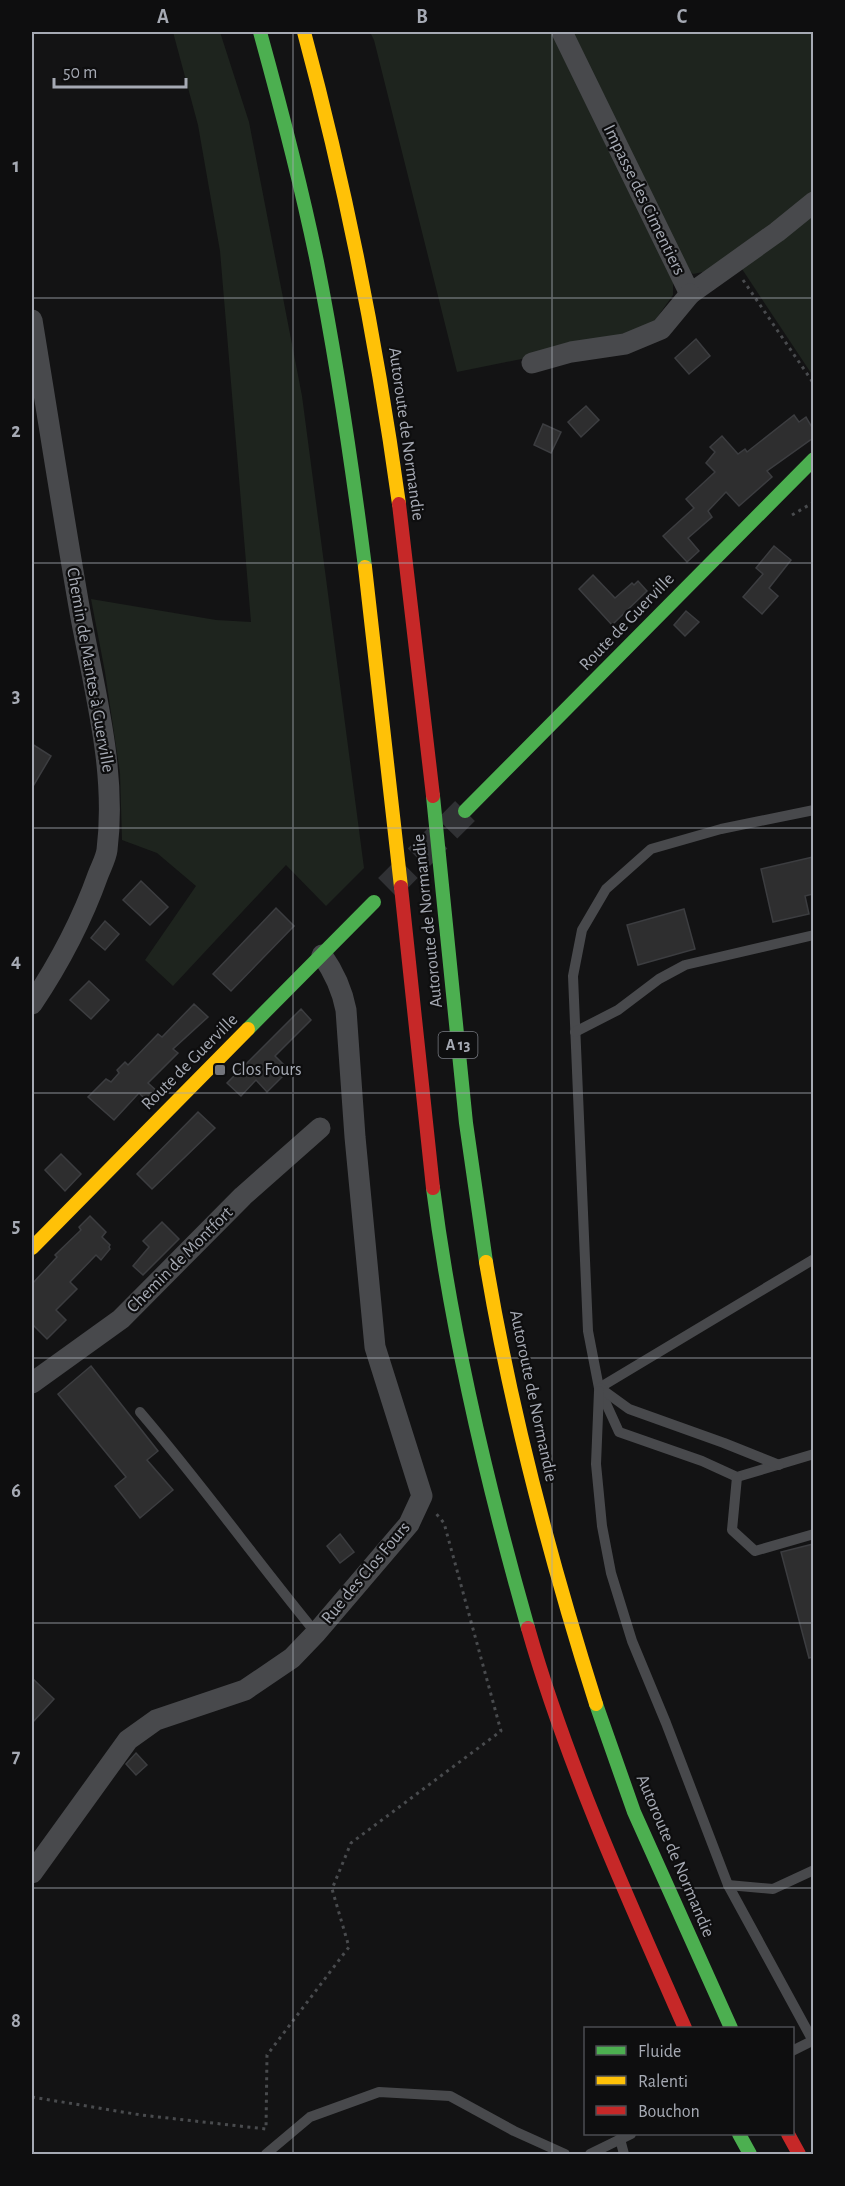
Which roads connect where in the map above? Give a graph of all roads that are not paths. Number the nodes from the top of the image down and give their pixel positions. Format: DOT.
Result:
graph roads {
  1 [pos="261,32"];
  2 [pos="304,32"];
  3 [pos="562,32"];
  4 [pos="813,202"];
  5 [pos="690,294"];
  6 [pos="32,320"];
  7 [pos="532,363"];
  8 [pos="813,459"];
  9 [pos="813,810"];
  10 [pos="465,811"];
  11 [pos="374,902"];
  12 [pos="813,935"];
  13 [pos="322,955"];
  14 [pos="37,996"];
  15 [pos="575,1032"];
  16 [pos="320,1128"];
  17 [pos="32,1248"];
  18 [pos="813,1259"];
  19 [pos="32,1383"];
  20 [pos="599,1388"];
  21 [pos="140,1412"];
  22 [pos="813,1454"];
  23 [pos="779,1465"];
  24 [pos="737,1477"];
  25 [pos="813,1534"];
  26 [pos="316,1633"];
  27 [pos="33,1866"];
  28 [pos="813,1870"];
  29 [pos="728,1885"];
  30 [pos="685,2027"];
  31 [pos="731,2027"];
  32 [pos="813,2041"];
  33 [pos="794,2050"];
  34 [pos="627,2135"];
  35 [pos="740,2135"];
  36 [pos="789,2135"];
  37 [pos="620,2139"];
  38 [pos="266,2154"];
  39 [pos="565,2154"];
  40 [pos="590,2154"];
  41 [pos="624,2154"];
  42 [pos="750,2154"];
  43 [pos="800,2154"];
  1 -- 30 [label="main road, Autoroute de Normandie / A 13"];
  2 -- 31 [label="main road, Autoroute de Normandie / A 13"];
  3 -- 5 [label="street, Impasse des Cimentiers"];
  4 -- 5 [label="street, Impasse des Cimentiers"];
  5 -- 7 [label="street"];
  6 -- 14 [label="street, Chemin de Mantes à Guerville"];
  8 -- 10 [label="main road, Route de Guerville"];
  9 -- 15 [label="lane"];
  11 -- 13 [label="main road, Route de Guerville"];
  12 -- 15 [label="lane"];
  13 -- 17 [label="main road, Route de Guerville"];
  13 -- 26 [label="street, Rue des Clos Fours"];
  15 -- 20 [label="lane"];
  16 -- 19 [label="street, Chemin de Montfort"];
  18 -- 20 [label="lane"];
  20 -- 23 [label="lane"];
  20 -- 24 [label="lane"];
  20 -- 29 [label="lane"];
  21 -- 26 [label="lane"];
  22 -- 23 [label="lane"];
  23 -- 24 [label="lane"];
  24 -- 25 [label="lane"];
  26 -- 27 [label="street, Rue des Clos Fours"];
  28 -- 29 [label="lane"];
  29 -- 32 [label="lane"];
  32 -- 33 [label="lane"];
  34 -- 37 [label="lane"];
  35 -- 42 [label="main road"];
  36 -- 43 [label="main road"];
  37 -- 40 [label="lane"];
  37 -- 41 [label="lane"];
  38 -- 39 [label="lane"];
}
